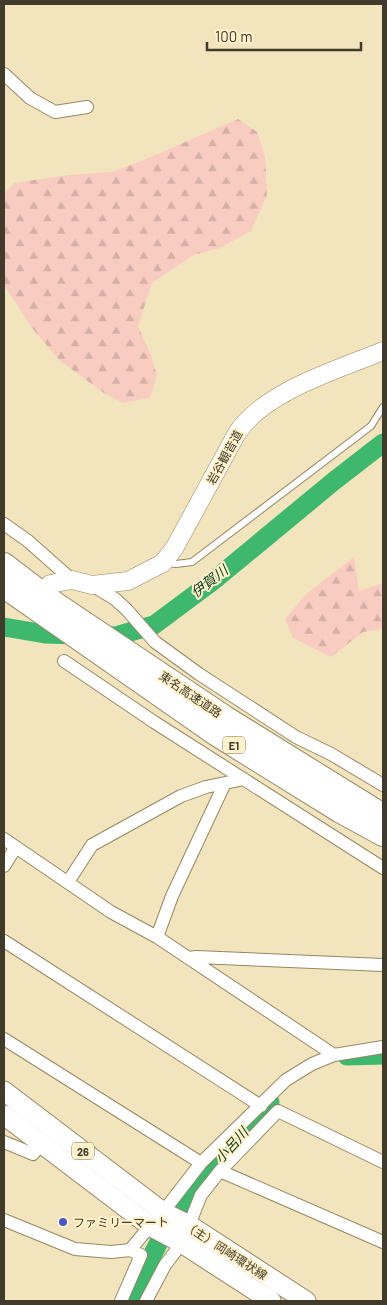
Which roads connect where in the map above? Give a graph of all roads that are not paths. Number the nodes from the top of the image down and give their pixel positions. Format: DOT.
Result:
graph roads {
  1 [pos="4,74"];
  2 [pos="87,107"];
  3 [pos="383,351"];
  4 [pos="383,407"];
  5 [pos="4,524"];
  6 [pos="163,563"];
  7 [pos="4,564"];
  8 [pos="72,580"];
  9 [pos="50,584"];
  10 [pos="92,585"];
  11 [pos="4,587"];
  12 [pos="48,609"];
  13 [pos="64,661"];
  14 [pos="244,779"];
  15 [pos="226,783"];
  16 [pos="383,785"];
  17 [pos="383,814"];
  18 [pos="383,835"];
  19 [pos="4,839"];
  20 [pos="16,847"];
  21 [pos="4,866"];
  22 [pos="383,868"];
  23 [pos="68,882"];
  24 [pos="157,937"];
  25 [pos="4,941"];
  26 [pos="188,958"];
  27 [pos="383,965"];
  28 [pos="4,1039"];
  29 [pos="383,1047"];
  30 [pos="334,1054"];
  31 [pos="4,1091"];
  32 [pos="261,1106"];
  33 [pos="4,1115"];
  34 [pos="4,1142"];
  35 [pos="42,1143"];
  36 [pos="383,1162"];
  37 [pos="201,1163"];
  38 [pos="220,1171"];
  39 [pos="163,1212"];
  40 [pos="4,1220"];
  41 [pos="189,1225"];
  42 [pos="150,1226"];
  43 [pos="180,1242"];
  44 [pos="383,1242"];
  45 [pos="130,1250"];
  46 [pos="121,1301"];
  47 [pos="146,1301"];
  48 [pos="271,1301"];
  49 [pos="306,1301"];
  1 -- 2 [label="street"];
  3 -- 6 [label="street, 岩谷観音道"];
  4 -- 6 [label="lane"];
  5 -- 8 [label="street"];
  6 -- 10 [label="street, 岩谷観音道"];
  7 -- 12 [label="highway, 東名高速道路 / E1"];
  8 -- 9 [label="street"];
  8 -- 10 [label="street"];
  10 -- 16 [label="street"];
  11 -- 12 [label="highway, 東名高速道路 / E1"];
  12 -- 17 [label="highway, 東名高速道路 / E1"];
  12 -- 18 [label="highway, 東名高速道路 / E1"];
  13 -- 14 [label="street"];
  14 -- 15 [label="street"];
  14 -- 22 [label="street"];
  15 -- 23 [label="street"];
  15 -- 24 [label="street"];
  19 -- 20 [label="street"];
  20 -- 21 [label="street"];
  20 -- 23 [label="street"];
  23 -- 24 [label="street"];
  24 -- 26 [label="street"];
  25 -- 32 [label="street"];
  26 -- 27 [label="street"];
  26 -- 30 [label="street"];
  28 -- 37 [label="street"];
  29 -- 30 [label="street"];
  30 -- 32 [label="street"];
  31 -- 39 [label="main road, （主）岡崎環状線 / 26"];
  32 -- 37 [label="street"];
  33 -- 35 [label="main road, （主）岡崎環状線 / 26"];
  34 -- 35 [label="street"];
  35 -- 42 [label="main road, （主）岡崎環状線 / 26"];
  36 -- 38 [label="street"];
  37 -- 39 [label="street"];
  38 -- 41 [label="street"];
  38 -- 44 [label="street"];
  39 -- 41 [label="main road, （主）岡崎環状線 / 26"];
  40 -- 45 [label="street"];
  41 -- 43 [label="street"];
  41 -- 49 [label="main road, （主）岡崎環状線 / 26"];
  42 -- 43 [label="main road, （主）岡崎環状線 / 26"];
  42 -- 45 [label="street"];
  43 -- 47 [label="street"];
  43 -- 48 [label="main road, （主）岡崎環状線 / 26"];
  45 -- 46 [label="street"];
}
